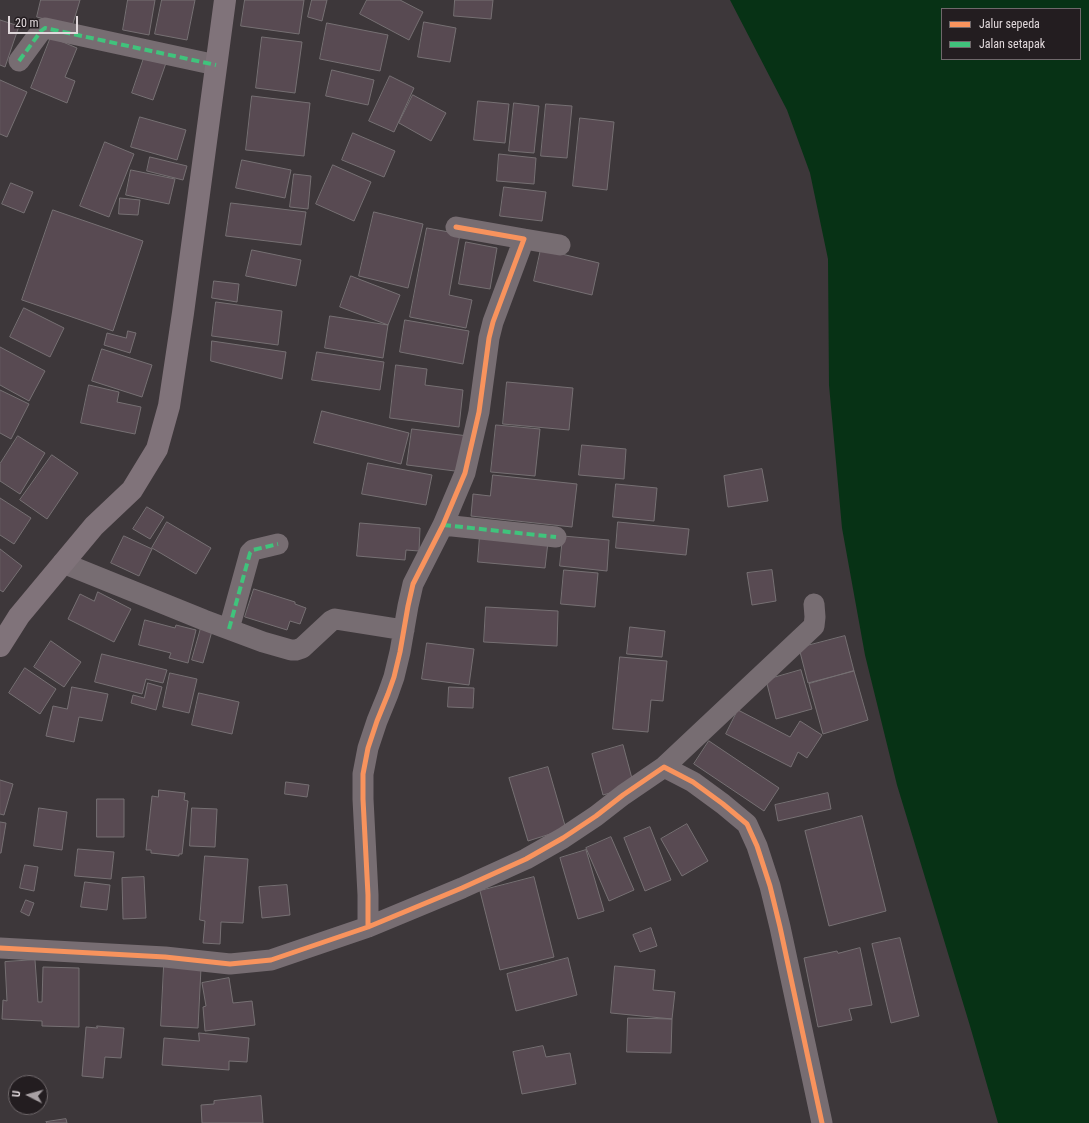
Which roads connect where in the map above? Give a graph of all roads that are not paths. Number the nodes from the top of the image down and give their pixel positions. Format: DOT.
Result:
graph roads {
  1 [pos="225,0"];
  2 [pos="19,61"];
  3 [pos="216,65"];
  4 [pos="456,227"];
  5 [pos="524,239"];
  6 [pos="560,244"];
  7 [pos="443,525"];
  8 [pos="556,537"];
  9 [pos="278,544"];
  10 [pos="63,564"];
  11 [pos="814,604"];
  12 [pos="229,629"];
  13 [pos="404,630"];
  14 [pos="0,646"];
  15 [pos="664,767"];
  16 [pos="368,927"];
  17 [pos="0,948"];
  18 [pos="822,1123"];
  1 -- 3 [label="highway"];
  2 -- 3 [label="street"];
  3 -- 10 [label="highway"];
  4 -- 5 [label="street"];
  5 -- 6 [label="street"];
  5 -- 7 [label="street"];
  7 -- 8 [label="street"];
  7 -- 13 [label="street"];
  9 -- 12 [label="street"];
  10 -- 12 [label="street"];
  10 -- 14 [label="highway"];
  11 -- 15 [label="street"];
  12 -- 13 [label="street"];
  13 -- 16 [label="street"];
  15 -- 16 [label="street"];
  15 -- 18 [label="street"];
  16 -- 17 [label="street"];
}
